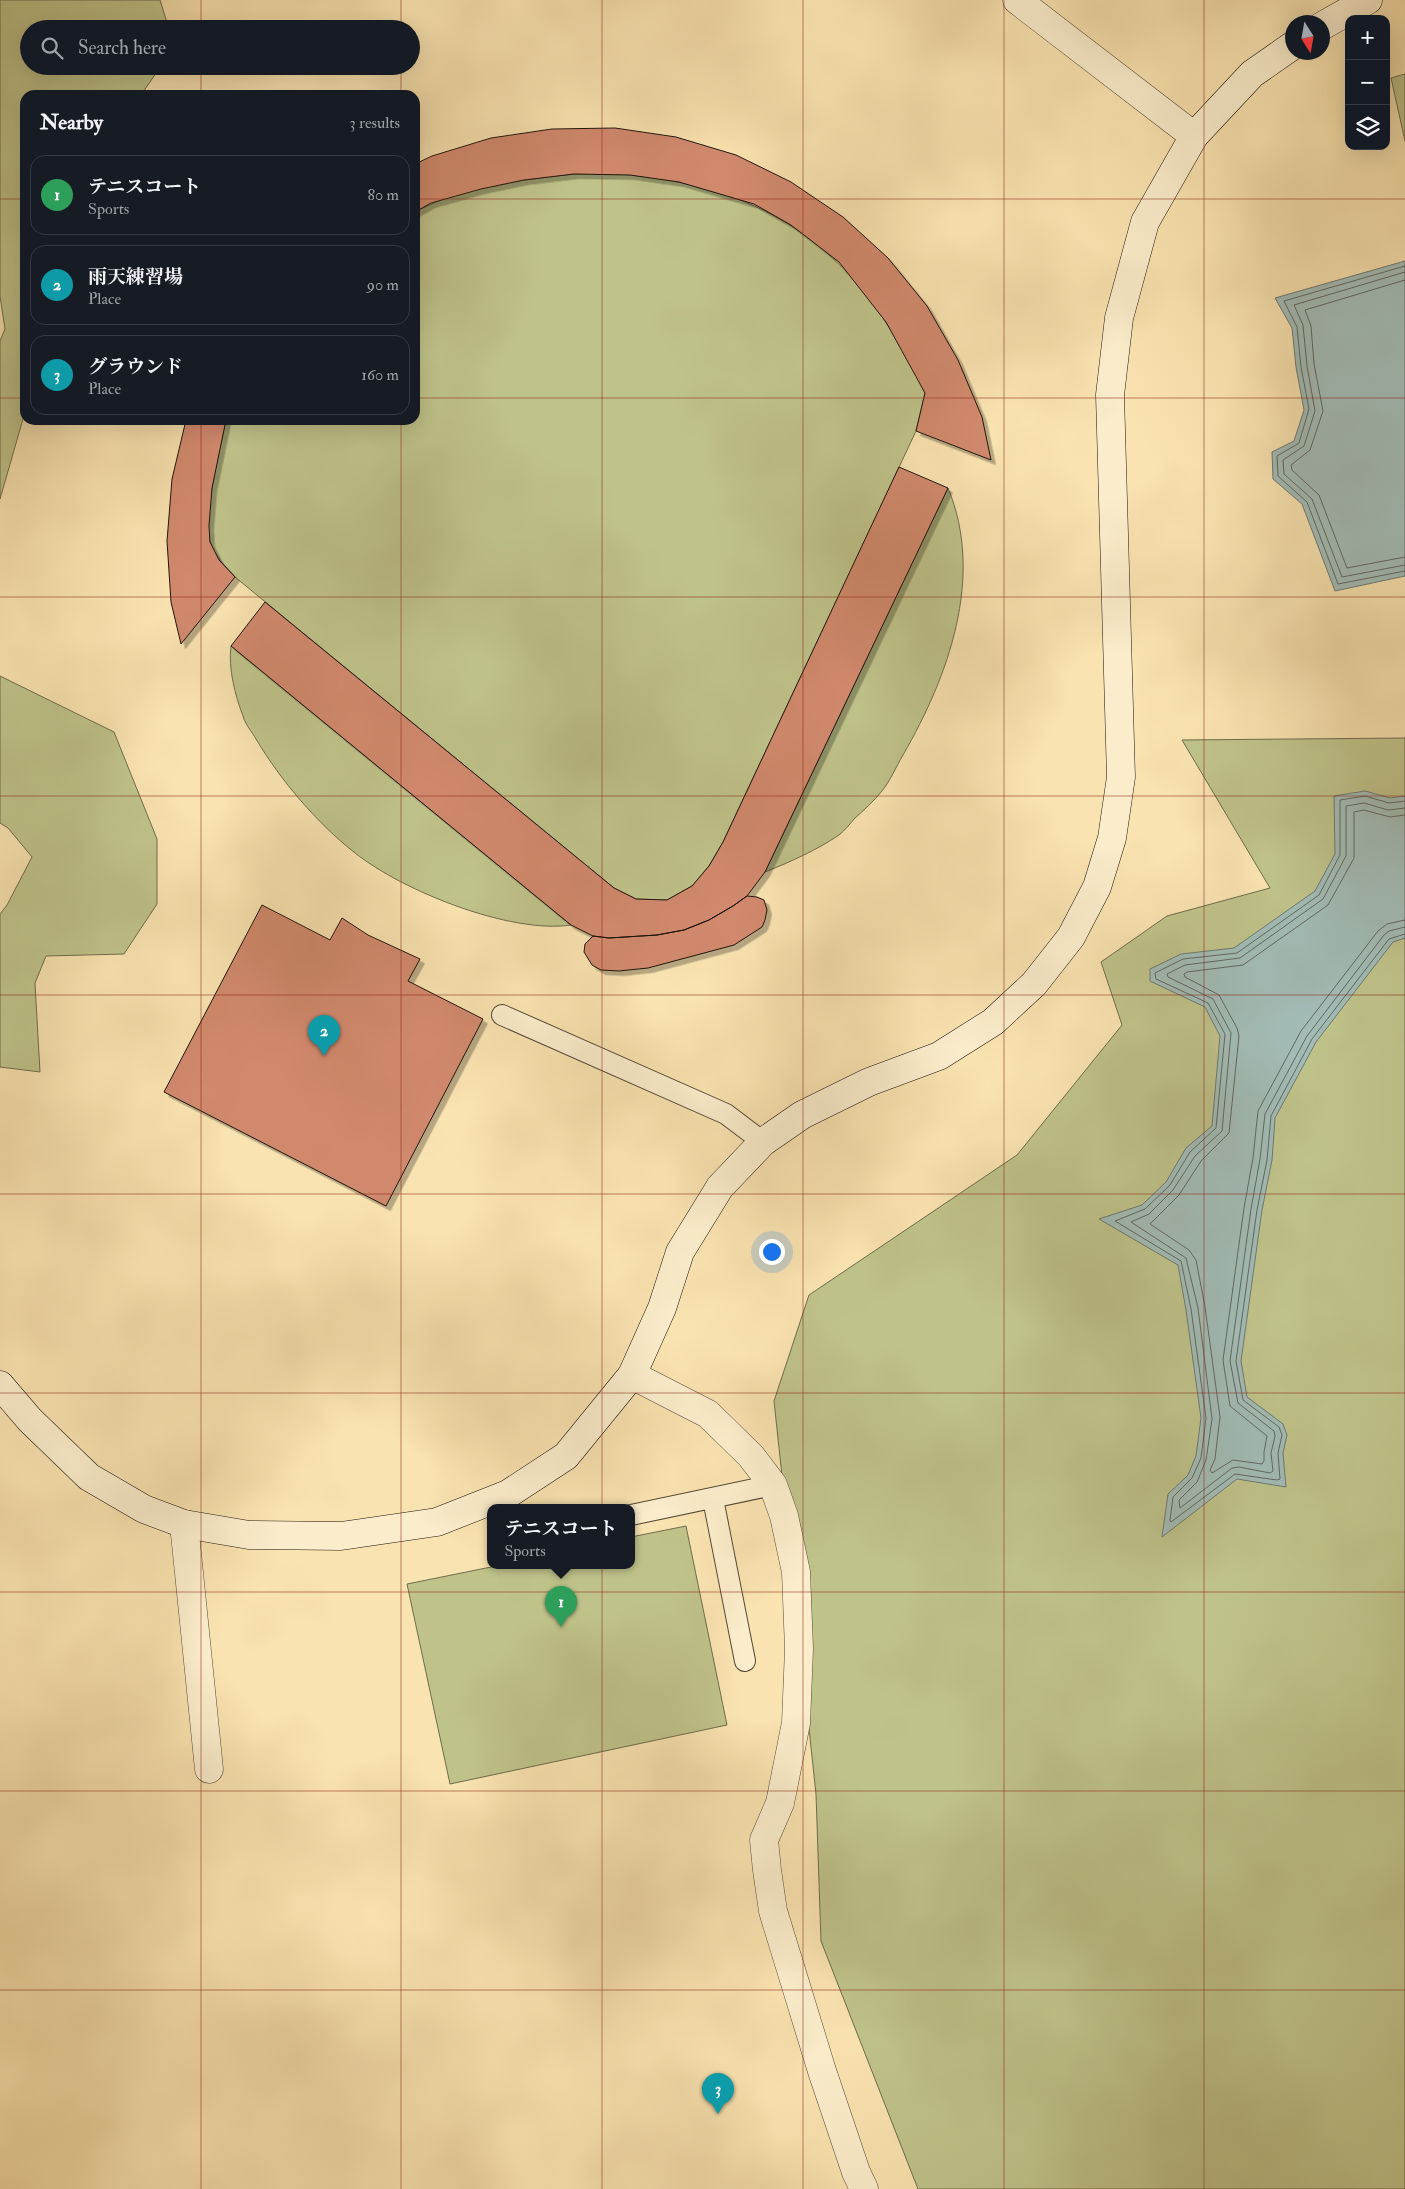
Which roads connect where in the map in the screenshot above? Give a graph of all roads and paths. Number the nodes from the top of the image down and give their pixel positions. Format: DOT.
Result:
graph roads {
  1 [pos="1016,0"];
  2 [pos="1368,0"];
  3 [pos="1330,21"];
  4 [pos="1285,51"];
  5 [pos="1194,136"];
  6 [pos="502,1015"];
  7 [pos="763,1142"];
  8 [pos="632,1375"];
  9 [pos="0,1385"];
  10 [pos="773,1485"];
  11 [pos="713,1499"];
  12 [pos="635,1514"];
  13 [pos="184,1524"];
  14 [pos="745,1661"];
  15 [pos="209,1769"];
  16 [pos="864,2189"];
  1 -- 5 [label="street"];
  2 -- 3 [label="street"];
  4 -- 5 [label="street"];
  5 -- 7 [label="street"];
  6 -- 7 [label="lane"];
  7 -- 8 [label="street"];
  8 -- 10 [label="street"];
  8 -- 13 [label="street"];
  9 -- 13 [label="street"];
  10 -- 11 [label="lane"];
  10 -- 16 [label="street"];
  11 -- 12 [label="lane"];
  11 -- 14 [label="lane"];
  13 -- 15 [label="street"];
}
